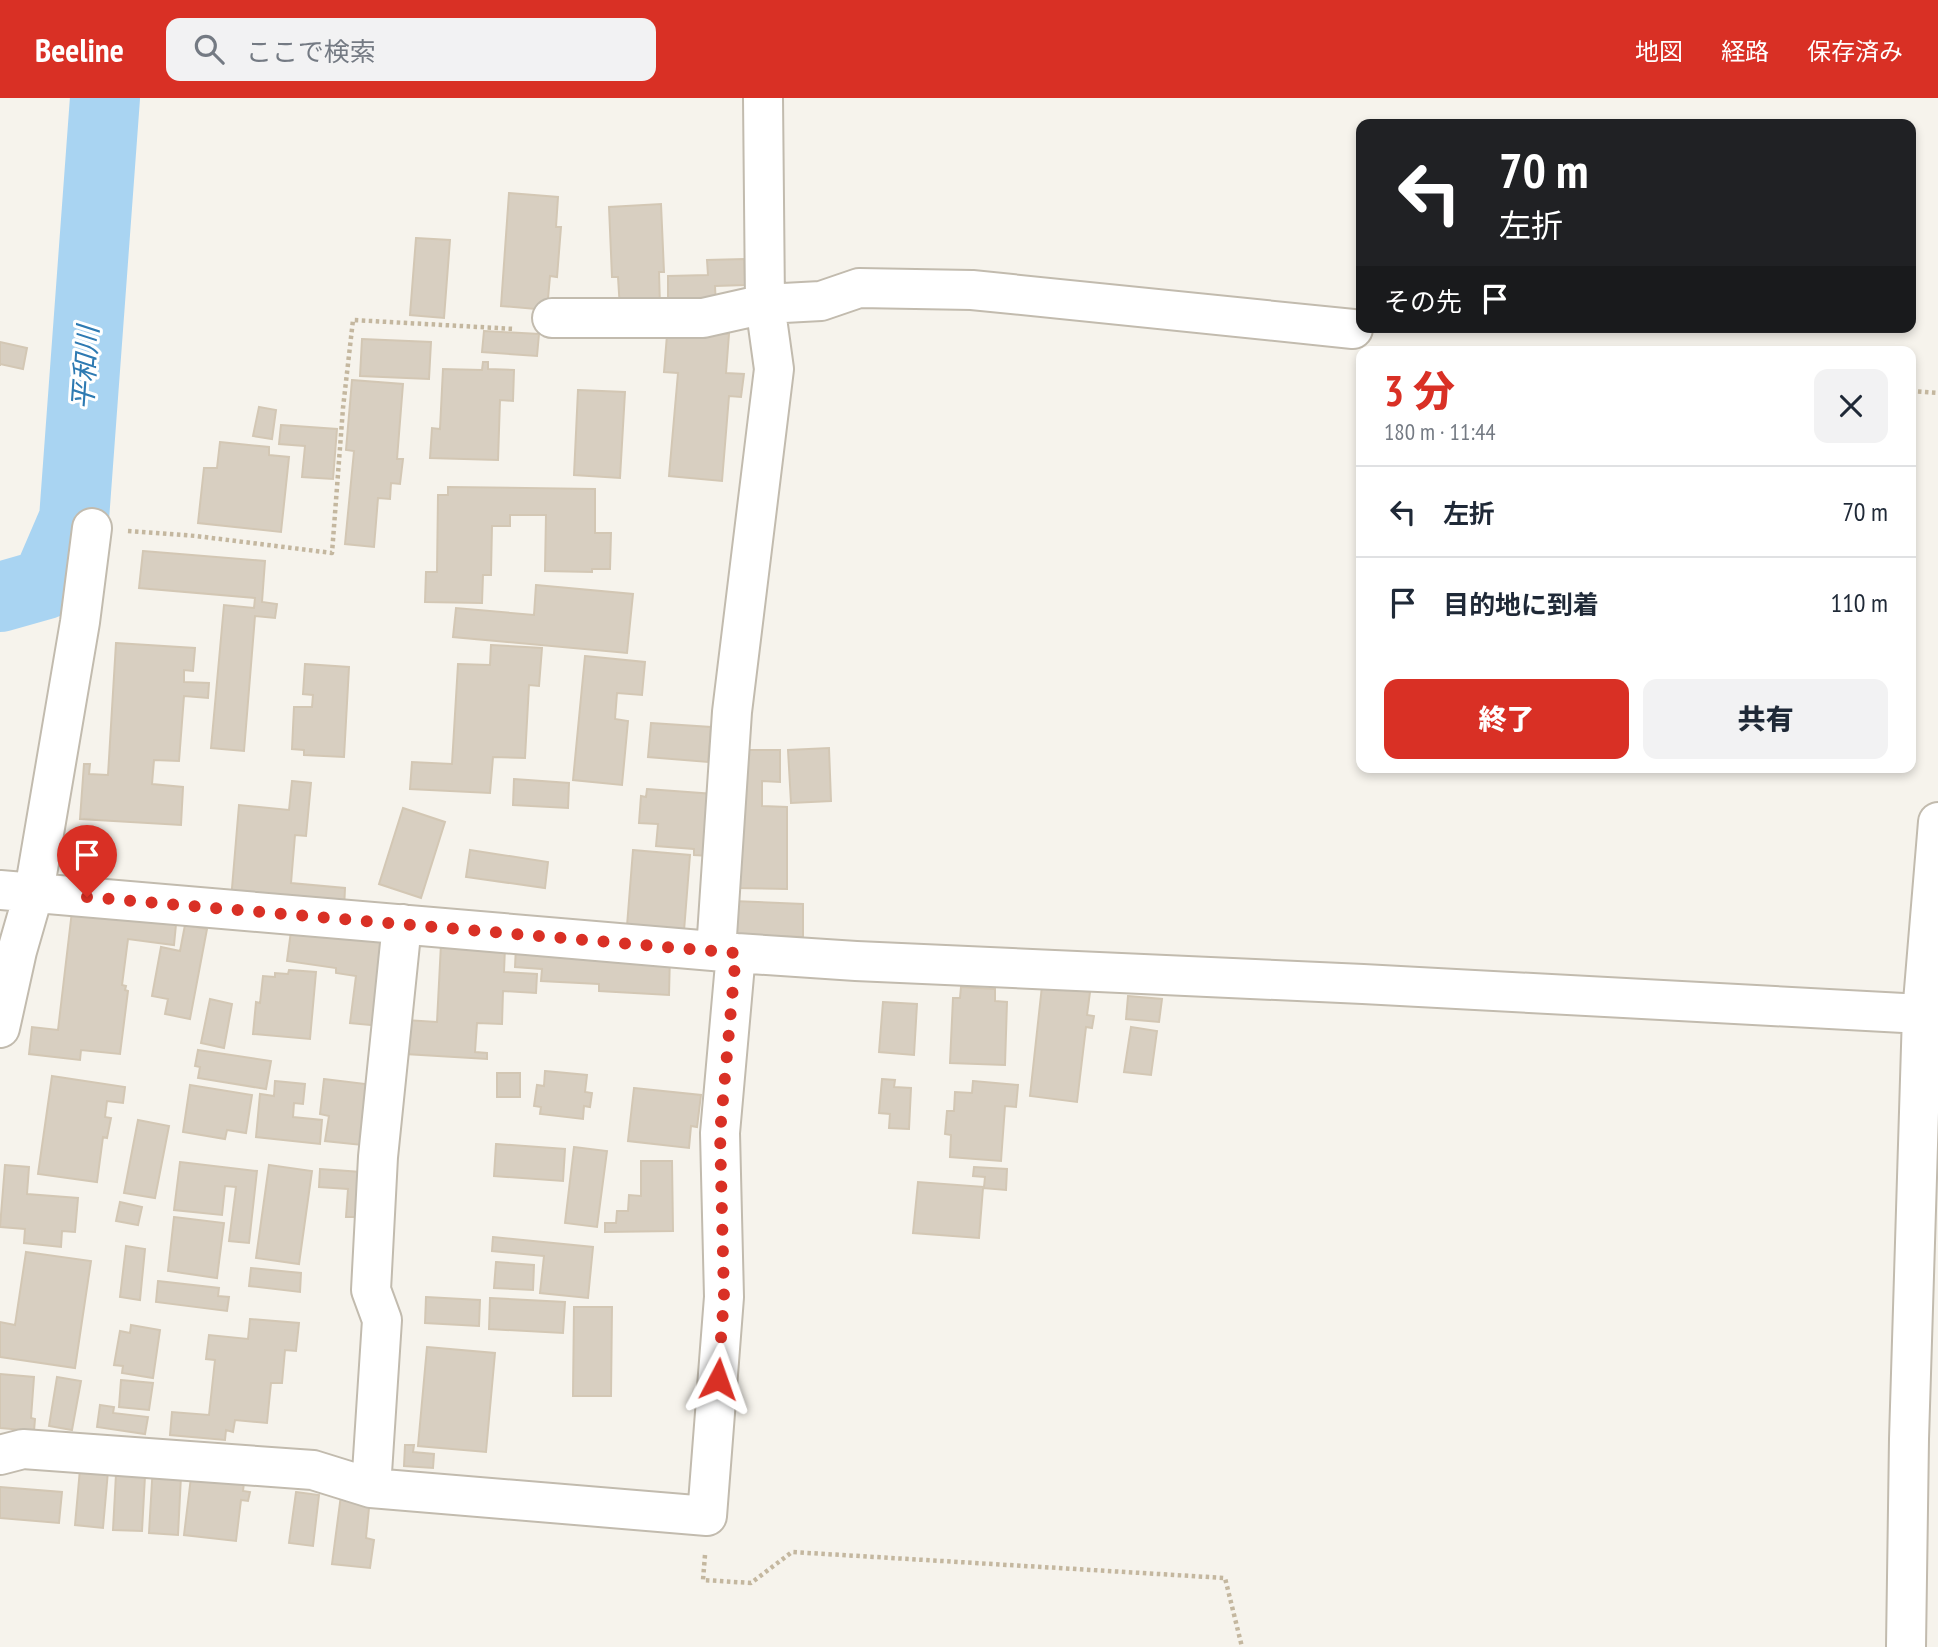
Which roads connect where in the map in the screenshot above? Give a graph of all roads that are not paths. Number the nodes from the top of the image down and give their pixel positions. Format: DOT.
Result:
graph roads {
  1 [pos="763,98"];
  2 [pos="765,304"];
  3 [pos="552,318"];
  4 [pos="1353,329"];
  5 [pos="92,528"];
  6 [pos="1938,822"];
  7 [pos="17,891"];
  8 [pos="402,924"];
  9 [pos="726,952"];
  10 [pos="1922,1014"];
  11 [pos="0,1028"];
  12 [pos="0,1455"];
  13 [pos="370,1488"];
  14 [pos="1906,1647"];
  1 -- 2 [label="street"];
  2 -- 3 [label="street"];
  2 -- 4 [label="street"];
  2 -- 9 [label="street"];
  5 -- 7 [label="street"];
  6 -- 10 [label="street"];
  7 -- 8 [label="street"];
  7 -- 11 [label="street"];
  8 -- 9 [label="street"];
  8 -- 13 [label="street"];
  9 -- 10 [label="street"];
  9 -- 13 [label="street"];
  10 -- 14 [label="street"];
  12 -- 13 [label="street"];
}
